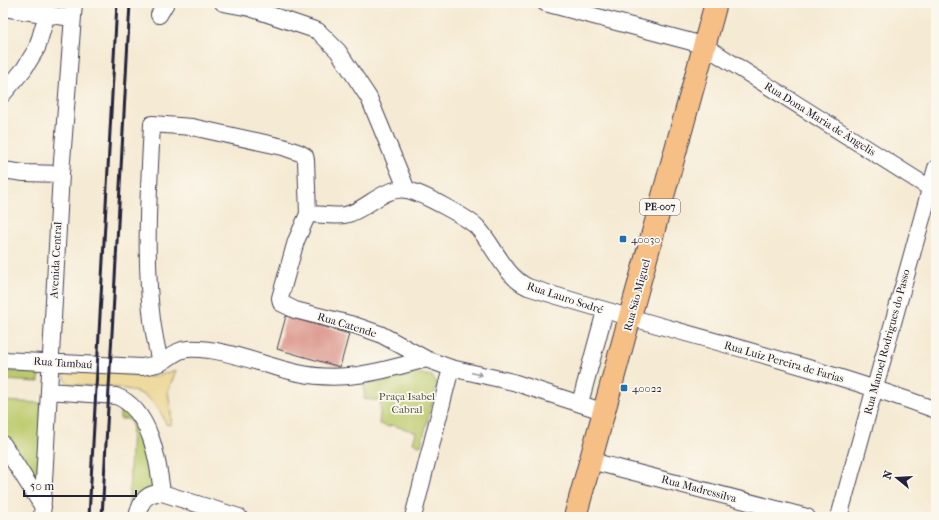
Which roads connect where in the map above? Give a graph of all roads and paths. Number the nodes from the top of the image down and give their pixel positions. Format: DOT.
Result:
graph roads {
  1 [pos="223,3"];
  2 [pos="545,3"];
  3 [pos="716,3"];
  4 [pos="3,8"];
  5 [pos="73,11"];
  6 [pos="47,14"];
  7 [pos="704,45"];
  8 [pos="3,94"];
  9 [pos="936,168"];
  10 [pos="3,170"];
  11 [pos="61,174"];
  12 [pos="407,190"];
  13 [pos="933,190"];
  14 [pos="308,214"];
  15 [pos="605,311"];
  16 [pos="630,318"];
  17 [pos="426,359"];
  18 [pos="3,360"];
  19 [pos="50,362"];
  20 [pos="160,363"];
  21 [pos="451,368"];
  22 [pos="875,388"];
  23 [pos="49,391"];
  24 [pos="580,404"];
  25 [pos="936,410"];
  26 [pos="605,412"];
  27 [pos="3,444"];
  28 [pos="591,461"];
  29 [pos="162,493"];
  30 [pos="42,512"];
  31 [pos="137,517"];
  32 [pos="240,517"];
  33 [pos="413,517"];
  34 [pos="575,517"];
  35 [pos="807,517"];
  36 [pos="839,517"];
  1 -- 12 [label="street"];
  2 -- 7 [label="street, Rua Dona Maria de Ângelis"];
  3 -- 7 [label="main road, Rua São Miguel / PE-007"];
  4 -- 6 [label="street"];
  5 -- 6 [label="street"];
  5 -- 11 [label="street, Avenida Central"];
  6 -- 8 [label="street"];
  7 -- 13 [label="street, Rua Dona Maria de Ângelis"];
  7 -- 16 [label="main road, Rua São Miguel / PE-007"];
  9 -- 13 [label="street, Rua Manoel Rodrigues do Passo"];
  10 -- 11 [label="street"];
  11 -- 19 [label="street, Avenida Central"];
  12 -- 14 [label="street"];
  12 -- 15 [label="street, Rua Lauro Sodré"];
  13 -- 22 [label="street, Rua Manoel Rodrigues do Passo"];
  14 -- 17 [label="street, Rua Catende"];
  14 -- 20 [label="street"];
  15 -- 16 [label="street, Rua Lauro Sodré"];
  15 -- 24 [label="street"];
  16 -- 22 [label="street, Rua Luiz Pereira de Farias"];
  16 -- 26 [label="main road, Rua São Miguel / PE-007"];
  17 -- 20 [label="street"];
  17 -- 21 [label="street, Rua Catende"];
  18 -- 19 [label="street, Rua Tambaú"];
  19 -- 20 [label="street, Rua Tambaú"];
  19 -- 23 [label="street, Avenida Central"];
  21 -- 24 [label="street, Rua Catende, one-way"];
  21 -- 33 [label="street"];
  22 -- 25 [label="street, Rua Luiz Pereira de Farias"];
  22 -- 36 [label="street, Rua Manoel Rodrigues do Passo"];
  23 -- 29 [label="street"];
  23 -- 30 [label="street, Avenida Central"];
  24 -- 26 [label="street, Rua Catende"];
  26 -- 28 [label="main road, Rua São Miguel / PE-007"];
  27 -- 30 [label="street"];
  28 -- 34 [label="main road, Rua São Miguel / PE-007"];
  28 -- 35 [label="street, Rua Madressilva"];
  29 -- 31 [label="street"];
  29 -- 32 [label="street"];
}
